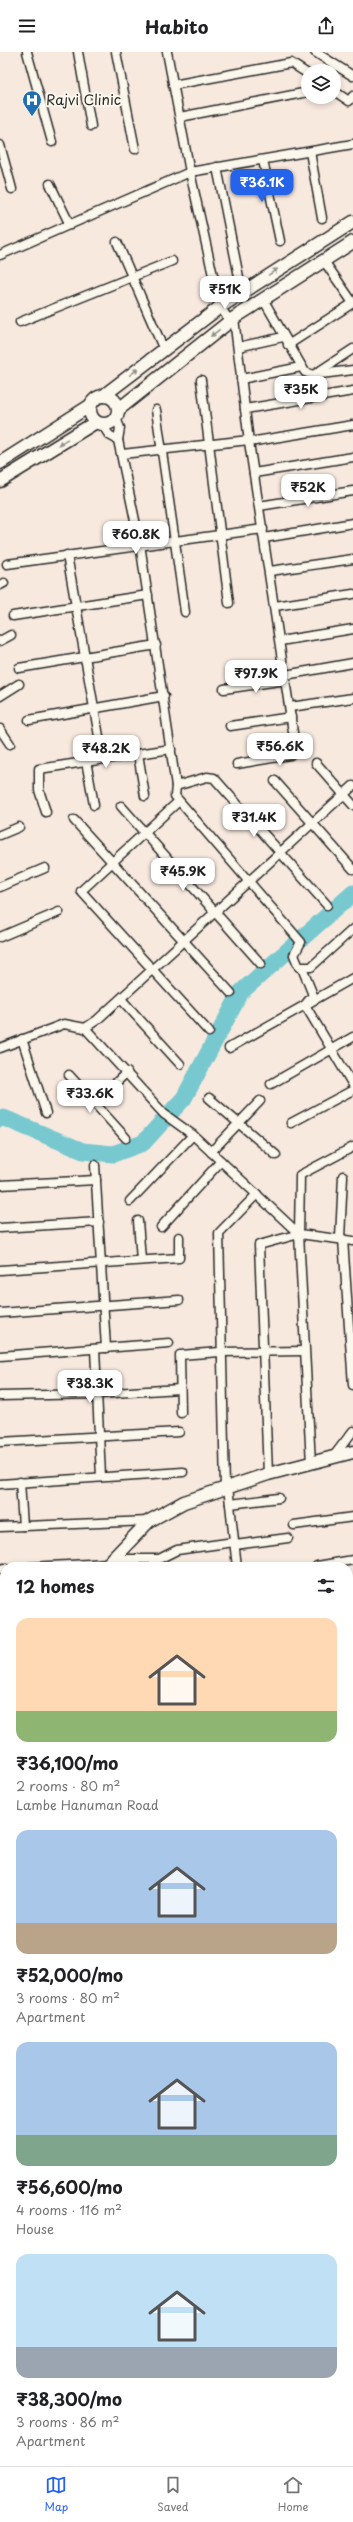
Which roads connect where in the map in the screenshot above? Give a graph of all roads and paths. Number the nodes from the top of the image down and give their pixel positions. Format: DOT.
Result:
graph roads {
  1 [pos="27,52"];
  2 [pos="78,52"];
  3 [pos="116,52"];
  4 [pos="167,52"];
  5 [pos="314,52"];
  6 [pos="301,70"];
  7 [pos="353,76"];
  8 [pos="173,85"];
  9 [pos="301,93"];
  10 [pos="341,96"];
  11 [pos="353,96"];
  12 [pos="180,117"];
  13 [pos="91,126"];
  14 [pos="52,142"];
  15 [pos="353,144"];
  16 [pos="0,145"];
  17 [pos="135,149"];
  18 [pos="310,152"];
  19 [pos="263,160"];
  20 [pos="217,167"];
  21 [pos="190,172"];
  22 [pos="50,184"];
  23 [pos="12,189"];
  24 [pos="322,218"];
  25 [pos="353,222"];
  26 [pos="70,225"];
  27 [pos="280,241"];
  28 [pos="117,242"];
  29 [pos="353,242"];
  30 [pos="0,255"];
  31 [pos="172,261"];
  32 [pos="324,261"];
  33 [pos="239,277"];
  34 [pos="130,278"];
  35 [pos="263,298"];
  36 [pos="353,303"];
  37 [pos="220,307"];
  38 [pos="232,320"];
  39 [pos="20,322"];
  40 [pos="284,338"];
  41 [pos="288,345"];
  42 [pos="238,347"];
  43 [pos="353,349"];
  44 [pos="164,350"];
  45 [pos="301,367"];
  46 [pos="353,370"];
  47 [pos="312,375"];
  48 [pos="241,379"];
  49 [pos="201,380"];
  50 [pos="353,391"];
  51 [pos="103,396"];
  52 [pos="91,405"];
  53 [pos="245,409"];
  54 [pos="156,410"];
  55 [pos="117,414"];
  56 [pos="99,423"];
  57 [pos="353,425"];
  58 [pos="118,440"];
  59 [pos="249,441"];
  60 [pos="209,445"];
  61 [pos="162,450"];
  62 [pos="122,454"];
  63 [pos="353,457"];
  64 [pos="0,462"];
  65 [pos="254,473"];
  66 [pos="0,481"];
  67 [pos="353,491"];
  68 [pos="259,506"];
  69 [pos="353,523"];
  70 [pos="220,534"];
  71 [pos="263,534"];
  72 [pos="175,540"];
  73 [pos="140,544"];
  74 [pos="67,555"];
  75 [pos="353,559"];
  76 [pos="7,564"];
  77 [pos="270,571"];
  78 [pos="353,594"];
  79 [pos="148,595"];
  80 [pos="229,602"];
  81 [pos="77,606"];
  82 [pos="275,606"];
  83 [pos="185,612"];
  84 [pos="13,616"];
  85 [pos="353,629"];
  86 [pos="11,635"];
  87 [pos="0,641"];
  88 [pos="280,641"];
  89 [pos="156,645"];
  90 [pos="86,657"];
  91 [pos="353,663"];
  92 [pos="19,668"];
  93 [pos="285,677"];
  94 [pos="19,684"];
  95 [pos="224,689"];
  96 [pos="0,696"];
  97 [pos="164,696"];
  98 [pos="353,698"];
  99 [pos="96,708"];
  100 [pos="290,708"];
  101 [pos="291,717"];
  102 [pos="29,720"];
  103 [pos="230,726"];
  104 [pos="0,729"];
  105 [pos="10,744"];
  106 [pos="171,749"];
  107 [pos="138,754"];
  108 [pos="103,759"];
  109 [pos="86,762"];
  110 [pos="316,762"];
  111 [pos="237,764"];
  112 [pos="275,781"];
  113 [pos="176,786"];
  114 [pos="353,786"];
  115 [pos="343,794"];
  116 [pos="145,796"];
  117 [pos="179,801"];
  118 [pos="94,805"];
  119 [pos="353,805"];
  120 [pos="121,806"];
  121 [pos="46,812"];
  122 [pos="74,820"];
  123 [pos="312,823"];
  124 [pos="19,827"];
  125 [pos="143,833"];
  126 [pos="0,835"];
  127 [pos="280,852"];
  128 [pos="112,862"];
  129 [pos="44,868"];
  130 [pos="353,869"];
  131 [pos="248,882"];
  132 [pos="0,887"];
  133 [pos="327,905"];
  134 [pos="59,912"];
  135 [pos="214,912"];
  136 [pos="353,929"];
  137 [pos="0,937"];
  138 [pos="183,940"];
  139 [pos="261,964"];
  140 [pos="301,968"];
  141 [pos="151,970"];
  142 [pos="353,978"];
  143 [pos="230,993"];
  144 [pos="121,999"];
  145 [pos="305,1005"];
  146 [pos="85,1028"];
  147 [pos="209,1032"];
  148 [pos="353,1037"];
  149 [pos="22,1039"];
  150 [pos="0,1048"];
  151 [pos="229,1048"];
  152 [pos="332,1049"];
  153 [pos="180,1064"];
  154 [pos="127,1072"];
  155 [pos="69,1075"];
  156 [pos="271,1084"];
  157 [pos="353,1085"];
  158 [pos="353,1090"];
  159 [pos="209,1098"];
  160 [pos="260,1101"];
  161 [pos="94,1104"];
  162 [pos="46,1113"];
  163 [pos="238,1123"];
  164 [pos="292,1123"];
  165 [pos="193,1135"];
  166 [pos="126,1138"];
  167 [pos="353,1147"];
  168 [pos="211,1152"];
  169 [pos="276,1155"];
  170 [pos="221,1161"];
  171 [pos="95,1165"];
  172 [pos="343,1176"];
  173 [pos="96,1180"];
  174 [pos="0,1185"];
  175 [pos="256,1194"];
  176 [pos="130,1201"];
  177 [pos="138,1220"];
  178 [pos="98,1222"];
  179 [pos="161,1227"];
  180 [pos="0,1228"];
  181 [pos="299,1234"];
  182 [pos="179,1237"];
  183 [pos="342,1239"];
  184 [pos="353,1241"];
  185 [pos="141,1260"];
  186 [pos="100,1262"];
  187 [pos="0,1270"];
  188 [pos="179,1300"];
  189 [pos="103,1304"];
  190 [pos="0,1312"];
  191 [pos="169,1343"];
  192 [pos="106,1348"];
  193 [pos="95,1349"];
  194 [pos="264,1351"];
  195 [pos="304,1351"];
  196 [pos="220,1352"];
  197 [pos="0,1356"];
  198 [pos="353,1385"];
  199 [pos="180,1389"];
  200 [pos="98,1394"];
  201 [pos="0,1396"];
  202 [pos="181,1413"];
  203 [pos="353,1431"];
  204 [pos="180,1432"];
  205 [pos="99,1437"];
  206 [pos="0,1442"];
  207 [pos="353,1452"];
  208 [pos="332,1458"];
  209 [pos="311,1464"];
  210 [pos="182,1472"];
  211 [pos="268,1474"];
  212 [pos="101,1477"];
  213 [pos="20,1482"];
  214 [pos="0,1484"];
  215 [pos="226,1488"];
  216 [pos="279,1498"];
  217 [pos="230,1504"];
  218 [pos="353,1517"];
  219 [pos="149,1521"];
  220 [pos="294,1525"];
  221 [pos="23,1526"];
  222 [pos="0,1527"];
  223 [pos="288,1538"];
  224 [pos="234,1543"];
  225 [pos="353,1560"];
  226 [pos="110,1562"];
  227 [pos="122,1562"];
  228 [pos="236,1562"];
  229 [pos="341,1562"];
  1 -- 14 [label="street"];
  2 -- 13 [label="street"];
  3 -- 17 [label="street"];
  4 -- 8 [label="street"];
  5 -- 7 [label="street"];
  6 -- 8 [label="street"];
  8 -- 12 [label="street"];
  9 -- 12 [label="street"];
  10 -- 11 [label="street"];
  12 -- 21 [label="street"];
  15 -- 18 [label="street"];
  16 -- 23 [label="street"];
  18 -- 19 [label="street"];
  18 -- 24 [label="street"];
  19 -- 20 [label="street"];
  19 -- 27 [label="street"];
  20 -- 21 [label="street"];
  20 -- 33 [label="street"];
  21 -- 26 [label="street"];
  21 -- 37 [label="street"];
  22 -- 26 [label="street"];
  37 -- 25 [label="street, one-way"];
  26 -- 30 [label="street"];
  28 -- 34 [label="street"];
  29 -- 32 [label="street"];
  31 -- 34 [label="street"];
  32 -- 35 [label="street"];
  32 -- 36 [label="street"];
  34 -- 39 [label="street"];
  34 -- 44 [label="street"];
  35 -- 38 [label="street"];
  35 -- 40 [label="street"];
  36 -- 41 [label="street"];
  37 -- 38 [label="street"];
  37 -- 44 [label="street"];
  38 -- 42 [label="street"];
  38 -- 55 [label="street, one-way"];
  40 -- 41 [label="street"];
  40 -- 42 [label="street"];
  41 -- 45 [label="street"];
  42 -- 48 [label="street"];
  43 -- 47 [label="street"];
  51 -- 44 [label="street, one-way"];
  45 -- 47 [label="street"];
  45 -- 48 [label="street"];
  46 -- 47 [label="street"];
  48 -- 53 [label="street"];
  49 -- 60 [label="street"];
  50 -- 53 [label="street"];
  51 -- 52 [label="street"];
  51 -- 55 [label="street"];
  52 -- 56 [label="street"];
  52 -- 64 [label="street"];
  53 -- 59 [label="street"];
  54 -- 61 [label="street"];
  55 -- 56 [label="street"];
  55 -- 58 [label="street"];
  56 -- 58 [label="street"];
  56 -- 66 [label="street, one-way"];
  57 -- 59 [label="street"];
  58 -- 62 [label="street"];
  59 -- 60 [label="street"];
  59 -- 65 [label="street"];
  60 -- 61 [label="street"];
  60 -- 70 [label="street"];
  61 -- 62 [label="street"];
  61 -- 72 [label="street"];
  62 -- 73 [label="street"];
  63 -- 65 [label="street"];
  65 -- 68 [label="street"];
  67 -- 68 [label="street"];
  68 -- 71 [label="street"];
  69 -- 71 [label="street"];
  70 -- 71 [label="street"];
  70 -- 72 [label="street"];
  70 -- 80 [label="street"];
  71 -- 77 [label="street"];
  72 -- 73 [label="street"];
  72 -- 83 [label="street"];
  73 -- 74 [label="street"];
  73 -- 79 [label="street"];
  74 -- 76 [label="street"];
  74 -- 81 [label="street"];
  75 -- 77 [label="street"];
  77 -- 82 [label="street"];
  78 -- 82 [label="street"];
  79 -- 81 [label="street"];
  79 -- 89 [label="street"];
  81 -- 84 [label="street"];
  81 -- 90 [label="street"];
  82 -- 88 [label="street"];
  85 -- 88 [label="street"];
  86 -- 87 [label="street"];
  88 -- 93 [label="street"];
  89 -- 90 [label="street"];
  89 -- 97 [label="street"];
  90 -- 92 [label="street"];
  90 -- 99 [label="street"];
  91 -- 93 [label="street"];
  93 -- 95 [label="street"];
  93 -- 100 [label="street"];
  94 -- 96 [label="street"];
  97 -- 99 [label="street"];
  97 -- 106 [label="street"];
  98 -- 100 [label="street"];
  99 -- 102 [label="street"];
  99 -- 108 [label="street"];
  100 -- 101 [label="street"];
  101 -- 103 [label="street"];
  101 -- 111 [label="street"];
  104 -- 105 [label="street"];
  106 -- 107 [label="street"];
  106 -- 113 [label="street"];
  107 -- 108 [label="street"];
  107 -- 116 [label="street"];
  108 -- 109 [label="street"];
  109 -- 118 [label="street"];
  109 -- 121 [label="street"];
  110 -- 115 [label="street"];
  112 -- 123 [label="street"];
  113 -- 117 [label="street"];
  113 -- 127 [label="street"];
  114 -- 115 [label="street"];
  115 -- 119 [label="street"];
  115 -- 123 [label="street"];
  117 -- 125 [label="street"];
  117 -- 131 [label="street"];
  120 -- 125 [label="street"];
  122 -- 128 [label="street"];
  123 -- 127 [label="street"];
  123 -- 130 [label="street"];
  124 -- 126 [label="street"];
  125 -- 128 [label="street"];
  125 -- 135 [label="street"];
  127 -- 131 [label="street"];
  127 -- 133 [label="street"];
  128 -- 138 [label="street"];
  128 -- 141 [label="street"];
  129 -- 132 [label="street"];
  131 -- 135 [label="street"];
  131 -- 140 [label="street"];
  134 -- 137 [label="street"];
  135 -- 138 [label="street"];
  135 -- 139 [label="street"];
  136 -- 140 [label="street"];
  138 -- 141 [label="street"];
  138 -- 143 [label="street"];
  140 -- 145 [label="street"];
  141 -- 144 [label="street"];
  141 -- 147 [label="street"];
  142 -- 145 [label="street"];
  144 -- 146 [label="street"];
  144 -- 153 [label="street"];
  145 -- 151 [label="street"];
  145 -- 152 [label="street"];
  146 -- 149 [label="street"];
  146 -- 154 [label="street"];
  148 -- 152 [label="street"];
  149 -- 150 [label="street"];
  149 -- 162 [label="street"];
  152 -- 156 [label="street"];
  152 -- 157 [label="street"];
  154 -- 161 [label="street"];
  154 -- 165 [label="street"];
  155 -- 161 [label="street"];
  158 -- 164 [label="street"];
  159 -- 163 [label="street"];
  160 -- 163 [label="street"];
  161 -- 166 [label="street"];
  163 -- 168 [label="street"];
  163 -- 169 [label="street"];
  165 -- 168 [label="street"];
  165 -- 176 [label="street"];
  167 -- 181 [label="street"];
  168 -- 170 [label="street"];
  170 -- 175 [label="street"];
  170 -- 179 [label="street"];
  171 -- 173 [label="street"];
  172 -- 183 [label="street"];
  173 -- 174 [label="street"];
  173 -- 178 [label="street"];
  175 -- 181 [label="street"];
  175 -- 196 [label="street"];
  177 -- 185 [label="street"];
  178 -- 180 [label="street"];
  178 -- 186 [label="street"];
  181 -- 183 [label="street"];
  181 -- 194 [label="street"];
  181 -- 195 [label="street"];
  182 -- 185 [label="street"];
  183 -- 184 [label="street"];
  183 -- 198 [label="street"];
  185 -- 186 [label="street"];
  186 -- 187 [label="street"];
  186 -- 189 [label="street"];
  188 -- 189 [label="street"];
  189 -- 190 [label="street"];
  189 -- 192 [label="street"];
  191 -- 192 [label="street"];
  192 -- 193 [label="street"];
  193 -- 197 [label="street"];
  193 -- 200 [label="street"];
  194 -- 195 [label="street"];
  194 -- 196 [label="street"];
  194 -- 211 [label="street"];
  195 -- 209 [label="street"];
  196 -- 199 [label="street"];
  196 -- 215 [label="street"];
  199 -- 200 [label="street"];
  199 -- 202 [label="street"];
  200 -- 201 [label="street"];
  200 -- 205 [label="street"];
  203 -- 208 [label="street"];
  204 -- 205 [label="street"];
  205 -- 206 [label="street"];
  205 -- 212 [label="street"];
  207 -- 208 [label="street"];
  208 -- 209 [label="street"];
  209 -- 211 [label="street"];
  210 -- 212 [label="street"];
  211 -- 215 [label="street"];
  212 -- 213 [label="street"];
  213 -- 214 [label="street"];
  213 -- 221 [label="street"];
  215 -- 217 [label="street"];
  215 -- 219 [label="street"];
  216 -- 217 [label="street"];
  217 -- 224 [label="street"];
  218 -- 220 [label="street"];
  219 -- 221 [label="street"];
  219 -- 226 [label="street"];
  221 -- 222 [label="street"];
  223 -- 224 [label="street"];
  224 -- 227 [label="street"];
  224 -- 228 [label="street"];
  225 -- 229 [label="street"];
}
